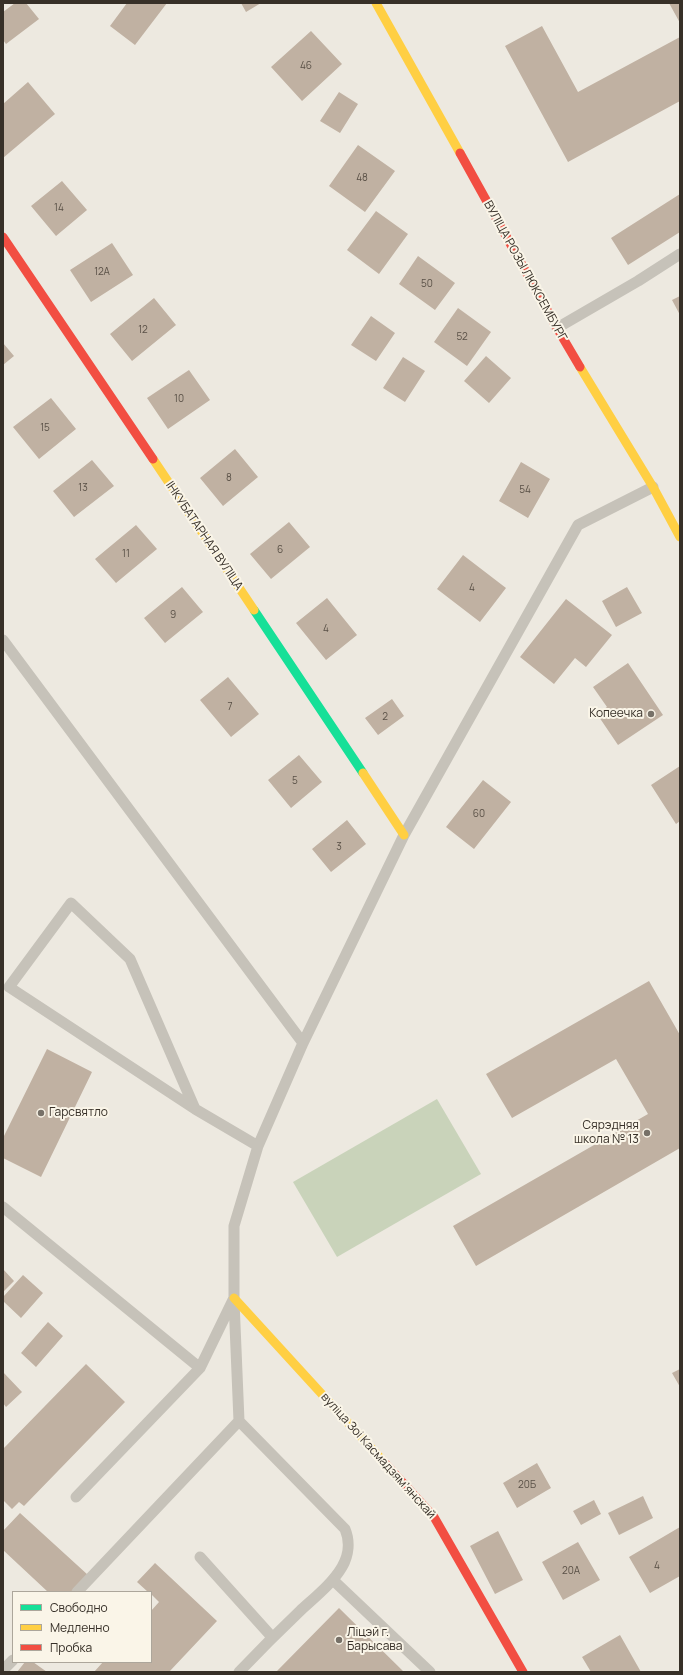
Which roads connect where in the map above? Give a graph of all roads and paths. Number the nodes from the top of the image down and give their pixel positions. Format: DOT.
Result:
graph roads {
  1 [pos="376,3"];
  2 [pos="3,237"];
  3 [pos="680,254"];
  4 [pos="557,328"];
  5 [pos="653,487"];
  6 [pos="680,537"];
  7 [pos="3,640"];
  8 [pos="404,835"];
  9 [pos="303,1043"];
  10 [pos="195,1109"];
  11 [pos="258,1146"];
  12 [pos="3,1207"];
  13 [pos="234,1298"];
  14 [pos="200,1368"];
  15 [pos="239,1421"];
  16 [pos="76,1497"];
  17 [pos="200,1556"];
  18 [pos="333,1580"];
  19 [pos="78,1591"];
  20 [pos="272,1637"];
  21 [pos="12,1661"];
  22 [pos="3,1670"];
  23 [pos="239,1672"];
  24 [pos="430,1672"];
  25 [pos="523,1672"];
  1 -- 4 [label="street, ВУЛІЦА РОЗЫ ЛЮКСЕМБУРГ"];
  2 -- 8 [label="street, ІНКУБАТАРНАЯ ВУЛІЦА"];
  3 -- 4 [label="lane"];
  4 -- 5 [label="street, ВУЛІЦА РОЗЫ ЛЮКСЕМБУРГ"];
  5 -- 6 [label="street, ВУЛІЦА РОЗЫ ЛЮКСЕМБУРГ"];
  5 -- 8 [label="lane"];
  7 -- 9 [label="lane"];
  8 -- 9 [label="lane"];
  9 -- 11 [label="lane"];
  10 -- 10 [label="lane"];
  10 -- 11 [label="lane"];
  11 -- 13 [label="lane"];
  12 -- 14 [label="lane"];
  13 -- 14 [label="lane"];
  13 -- 15 [label="lane"];
  13 -- 25 [label="street, вуліца Зоі Касмадзямʼянскай"];
  14 -- 16 [label="lane"];
  15 -- 18 [label="lane"];
  15 -- 19 [label="lane"];
  17 -- 20 [label="lane"];
  18 -- 20 [label="lane"];
  18 -- 24 [label="lane"];
  20 -- 23 [label="lane"];
  21 -- 22 [label="lane"];
}
